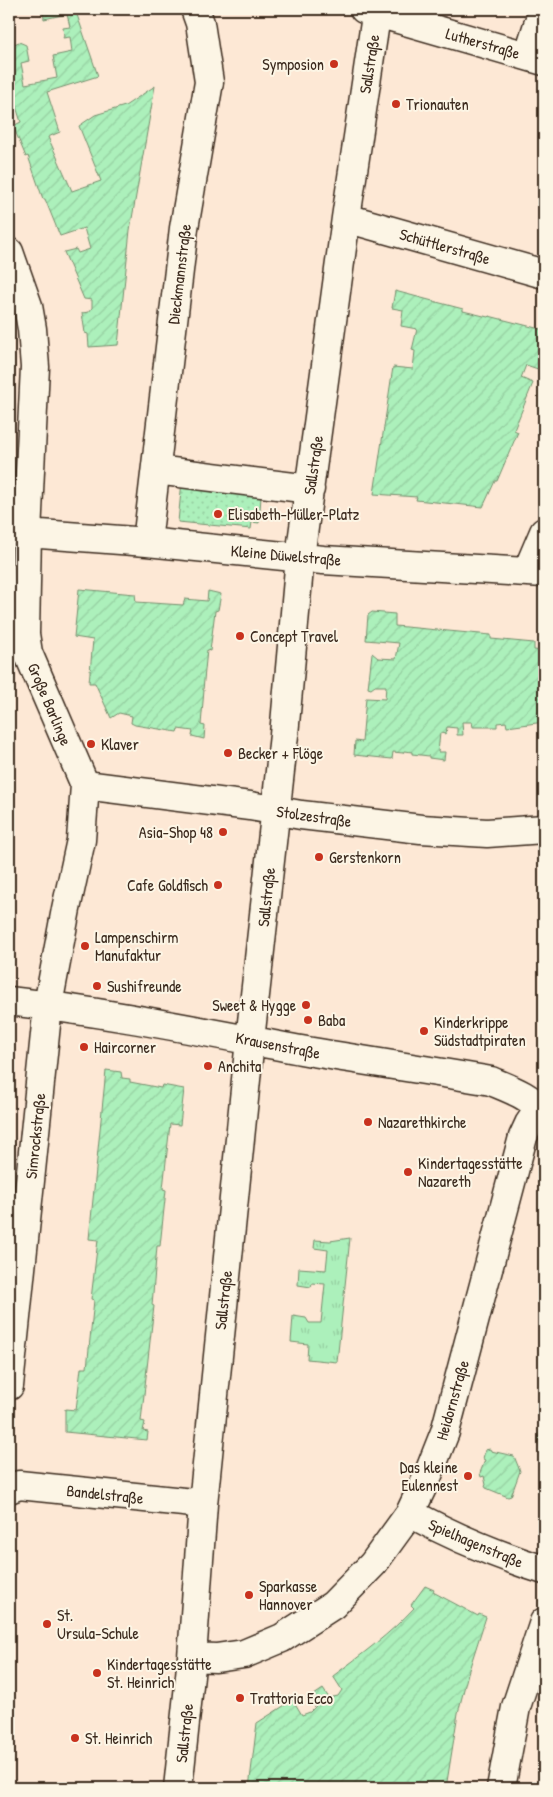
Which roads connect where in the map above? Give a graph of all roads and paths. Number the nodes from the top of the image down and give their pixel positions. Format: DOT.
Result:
graph roads {
  1 [pos="195,9"];
  2 [pos="543,9"];
  3 [pos="373,10"];
  4 [pos="536,59"];
  5 [pos="346,218"];
  6 [pos="9,252"];
  7 [pos="544,274"];
  8 [pos="156,470"];
  9 [pos="310,489"];
  10 [pos="544,532"];
  11 [pos="27,533"];
  12 [pos="147,542"];
  13 [pos="300,557"];
  14 [pos="536,572"];
  15 [pos="17,618"];
  16 [pos="85,785"];
  17 [pos="275,810"];
  18 [pos="544,829"];
  19 [pos="9,1001"];
  20 [pos="48,1005"];
  21 [pos="250,1040"];
  22 [pos="543,1107"];
  23 [pos="9,1386"];
  24 [pos="9,1489"];
  25 [pos="202,1504"];
  26 [pos="410,1513"];
  27 [pos="544,1570"];
  28 [pos="544,1622"];
  29 [pos="192,1657"];
  30 [pos="178,1788"];
  31 [pos="501,1788"];
  1 -- 8 [label="street, Dieckmannstraße"];
  2 -- 4 [label="street"];
  3 -- 4 [label="street, Lutherstraße"];
  3 -- 5 [label="street, Sallstraße"];
  5 -- 7 [label="street, Schüttlerstraße"];
  5 -- 9 [label="street, Sallstraße"];
  6 -- 11 [label="street, Große Barlinge"];
  8 -- 9 [label="street"];
  8 -- 12 [label="street, Dieckmannstraße"];
  9 -- 13 [label="street, Sallstraße"];
  10 -- 14 [label="street"];
  11 -- 12 [label="street, Kleine Düwelstraße"];
  11 -- 15 [label="street, Große Barlinge"];
  12 -- 13 [label="street, Kleine Düwelstraße"];
  13 -- 14 [label="street, Kleine Düwelstraße"];
  13 -- 17 [label="street, Sallstraße"];
  15 -- 16 [label="street, Große Barlinge"];
  16 -- 17 [label="street, Stolzestraße"];
  16 -- 20 [label="street, Große Barlinge"];
  17 -- 18 [label="street, Stolzestraße"];
  17 -- 21 [label="street, Sallstraße"];
  19 -- 20 [label="street, Krausenstraße"];
  20 -- 21 [label="street, Krausenstraße"];
  20 -- 23 [label="street, Simrockstraße"];
  21 -- 22 [label="street, Krausenstraße"];
  21 -- 25 [label="street, Sallstraße"];
  22 -- 26 [label="street, Heidornstraße"];
  24 -- 25 [label="street, Bandelstraße"];
  25 -- 29 [label="street, Sallstraße"];
  26 -- 27 [label="street, Spielhagenstraße"];
  26 -- 29 [label="street, Heidornstraße"];
  28 -- 31 [label="street"];
  29 -- 30 [label="street, Sallstraße"];
}
